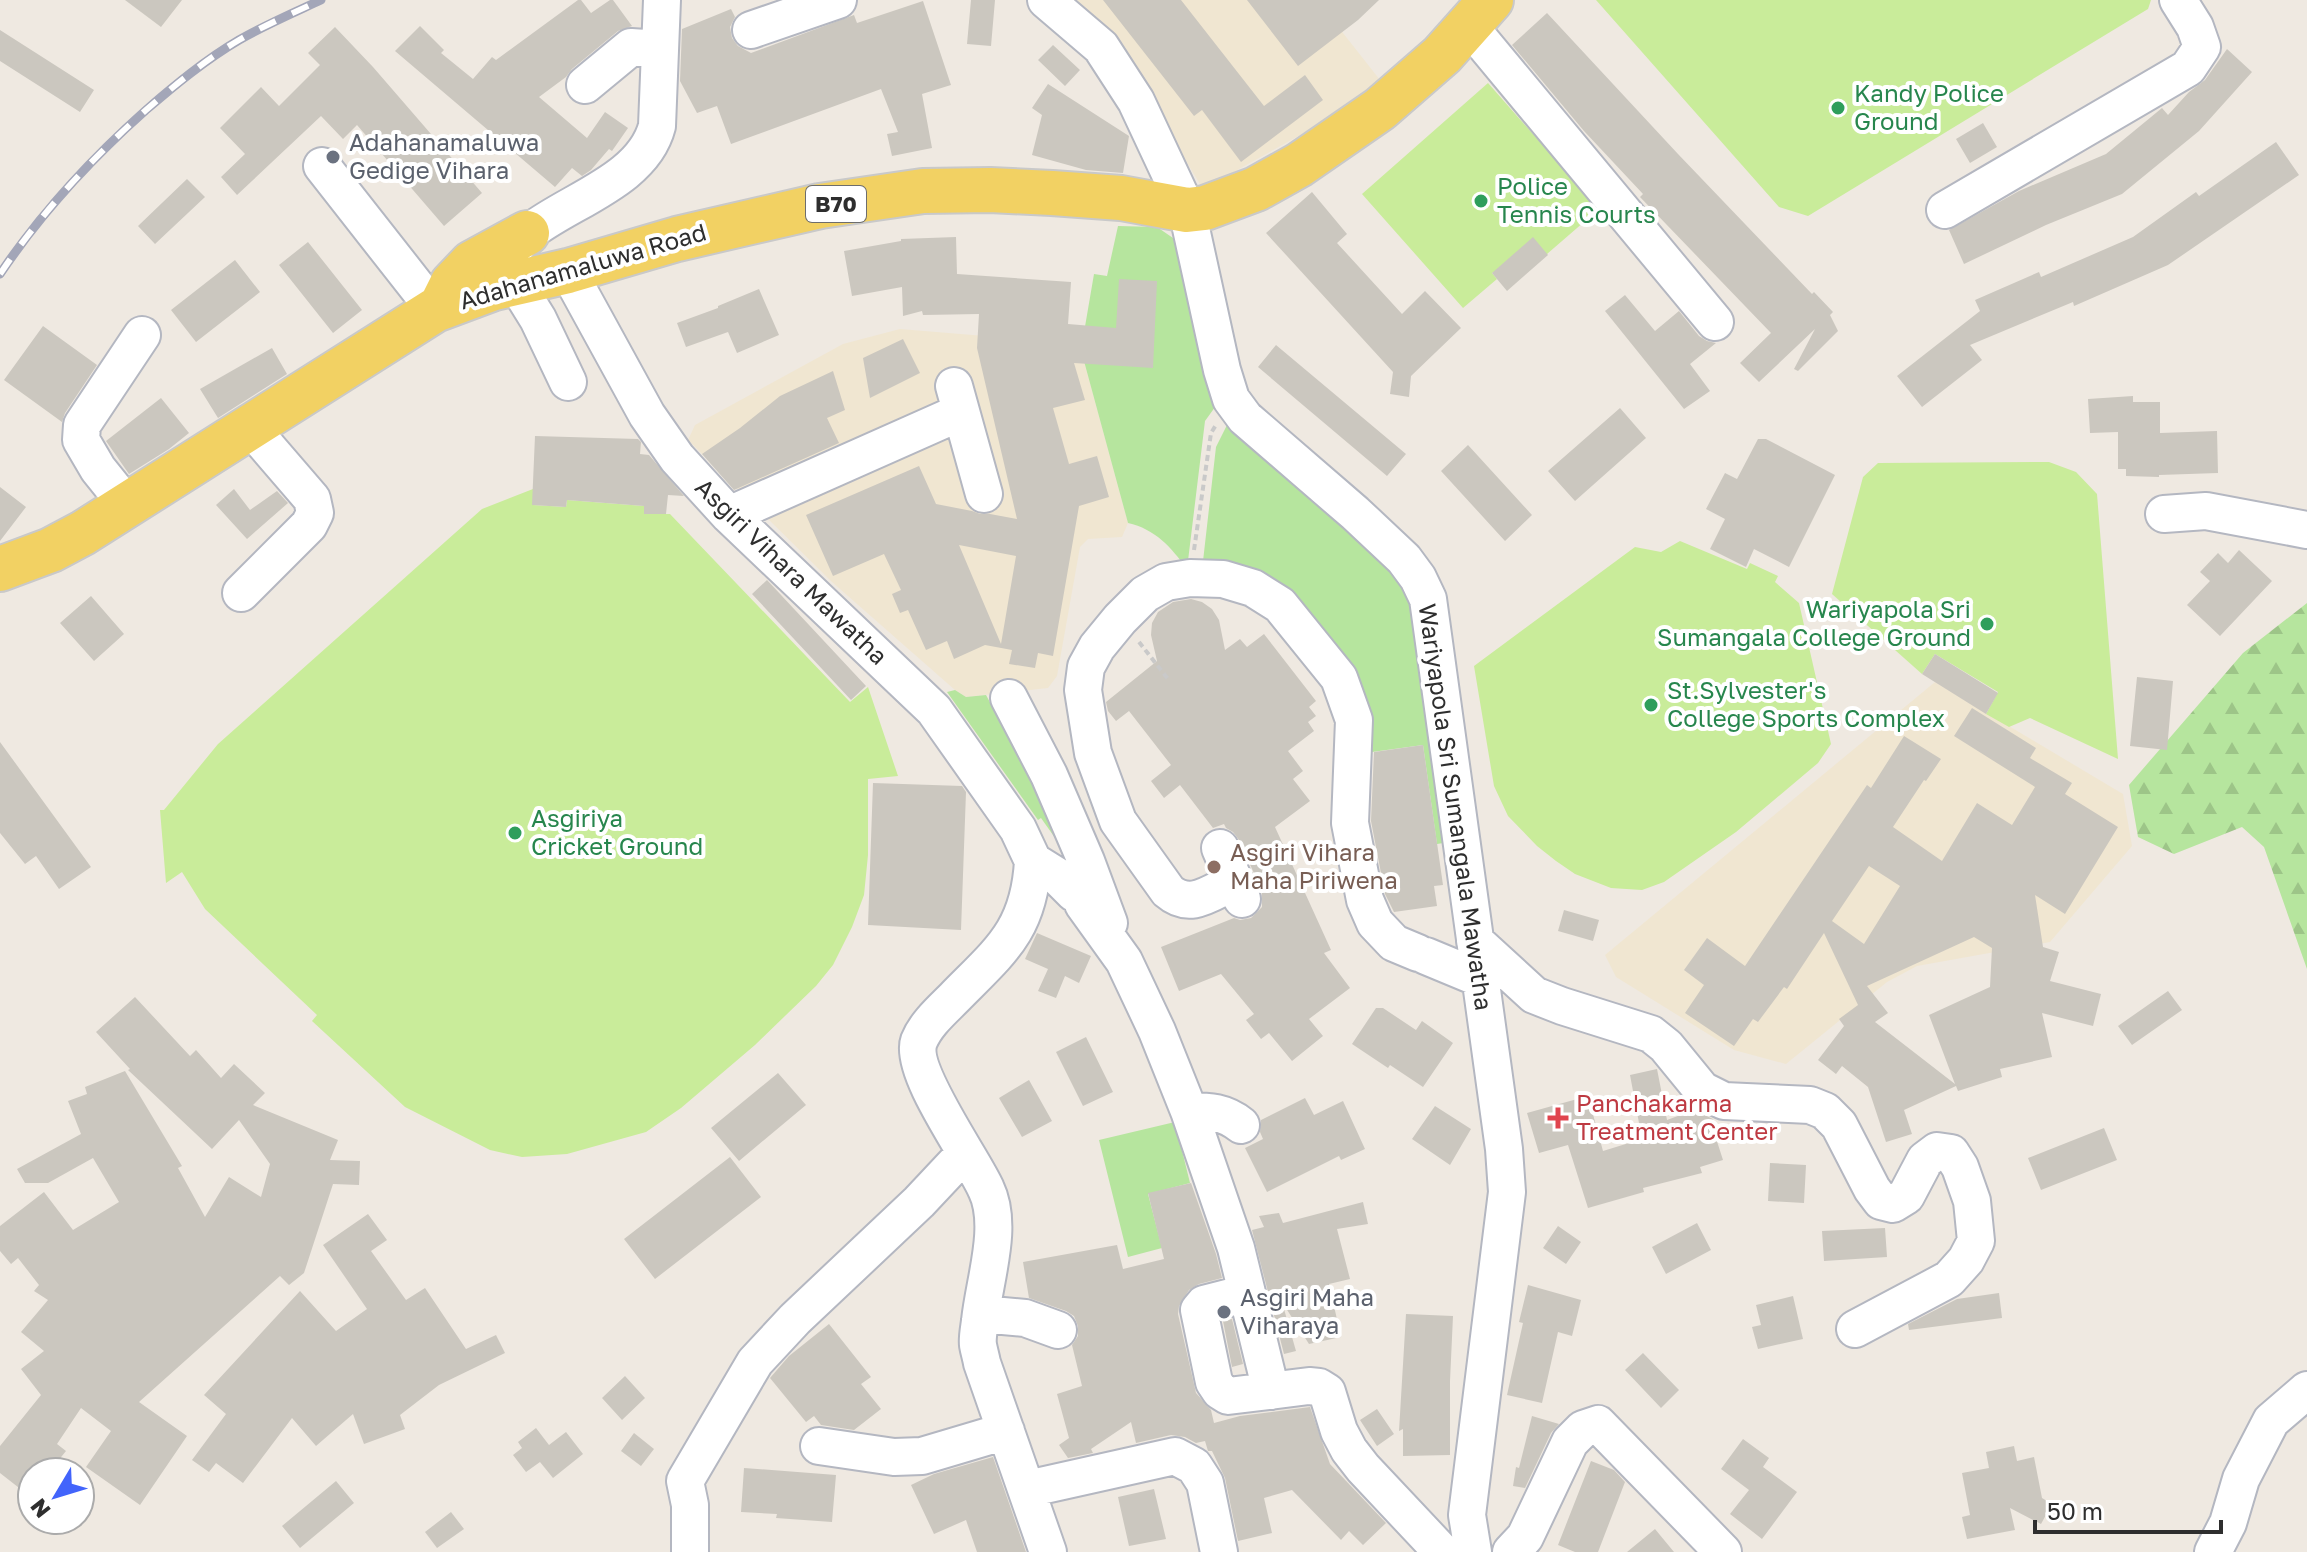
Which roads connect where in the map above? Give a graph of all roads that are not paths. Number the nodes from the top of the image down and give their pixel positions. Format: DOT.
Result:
graph roads {
  1 [pos="662,0"];
  2 [pos="838,0"];
  3 [pos="1046,0"];
  4 [pos="2178,0"];
  5 [pos="1480,13"];
  6 [pos="751,30"];
  7 [pos="660,49"];
  8 [pos="585,85"];
  9 [pos="322,166"];
  10 [pos="1187,210"];
  11 [pos="1945,210"];
  12 [pos="527,233"];
  13 [pos="568,271"];
  14 [pos="504,285"];
  15 [pos="438,309"];
  16 [pos="1715,322"];
  17 [pos="142,335"];
  18 [pos="568,382"];
  19 [pos="250,427"];
  20 [pos="984,494"];
  21 [pos="127,505"];
  22 [pos="2164,514"];
  23 [pos="729,515"];
  24 [pos="2307,530"];
  25 [pos="0,569"];
  26 [pos="241,593"];
  27 [pos="1009,698"];
  28 [pos="1220,848"];
  29 [pos="1033,861"];
  30 [pos="1104,934"];
  31 [pos="1475,941"];
  32 [pos="1479,978"];
  33 [pos="1189,1111"];
  34 [pos="1241,1125"];
  35 [pos="965,1153"];
  36 [pos="1247,1293"];
  37 [pos="981,1314"];
  38 [pos="1855,1329"];
  39 [pos="1058,1330"];
  40 [pos="2307,1390"];
  41 [pos="1271,1391"];
  42 [pos="1006,1431"];
  43 [pos="819,1446"];
  44 [pos="1027,1489"];
  45 [pos="690,1552"];
  46 [pos="1048,1552"];
  47 [pos="1219,1552"];
  48 [pos="1442,1552"];
  49 [pos="1473,1552"];
  50 [pos="1511,1552"];
  51 [pos="1723,1552"];
  52 [pos="2213,1552"];
  1 -- 7 [label="street"];
  2 -- 6 [label="street"];
  3 -- 10 [label="street, Wariyapola Sri Sumangala Mawatha"];
  4 -- 11 [label="street"];
  5 -- 10 [label="main road, B70"];
  5 -- 16 [label="street"];
  7 -- 8 [label="street"];
  7 -- 12 [label="street"];
  9 -- 15 [label="street"];
  10 -- 13 [label="main road, Adahanamaluwa Road / B70"];
  10 -- 31 [label="street, Wariyapola Sri Sumangala Mawatha"];
  12 -- 14 [label="street"];
  12 -- 15 [label="main road"];
  13 -- 14 [label="main road, Adahanamaluwa Road / B70"];
  13 -- 23 [label="street, Asgiri Vihara Mawatha"];
  14 -- 15 [label="main road, Adahanamaluwa Road / B70"];
  14 -- 18 [label="street"];
  15 -- 19 [label="main road, Adahanamaluwa Road / B70"];
  17 -- 21 [label="street"];
  19 -- 21 [label="main road, Adahanamaluwa Road / B70"];
  19 -- 26 [label="street"];
  20 -- 23 [label="street"];
  21 -- 25 [label="main road, Adahanamaluwa Road / B70"];
  22 -- 24 [label="street"];
  23 -- 29 [label="street, Asgiri Vihara Mawatha"];
  27 -- 30 [label="street"];
  28 -- 32 [label="street"];
  29 -- 30 [label="street"];
  29 -- 35 [label="street"];
  30 -- 33 [label="street"];
  31 -- 32 [label="street, Wariyapola Sri Sumangala Mawatha"];
  31 -- 38 [label="street"];
  32 -- 49 [label="street, Wariyapola Sri Sumangala Mawatha"];
  33 -- 34 [label="street"];
  33 -- 36 [label="street"];
  35 -- 37 [label="street"];
  35 -- 45 [label="street"];
  36 -- 41 [label="street"];
  36 -- 41 [label="street"];
  37 -- 39 [label="street"];
  37 -- 42 [label="street"];
  40 -- 52 [label="street"];
  41 -- 48 [label="street"];
  42 -- 43 [label="street"];
  42 -- 44 [label="street"];
  44 -- 46 [label="street"];
  44 -- 47 [label="street"];
  50 -- 51 [label="street"];
}
